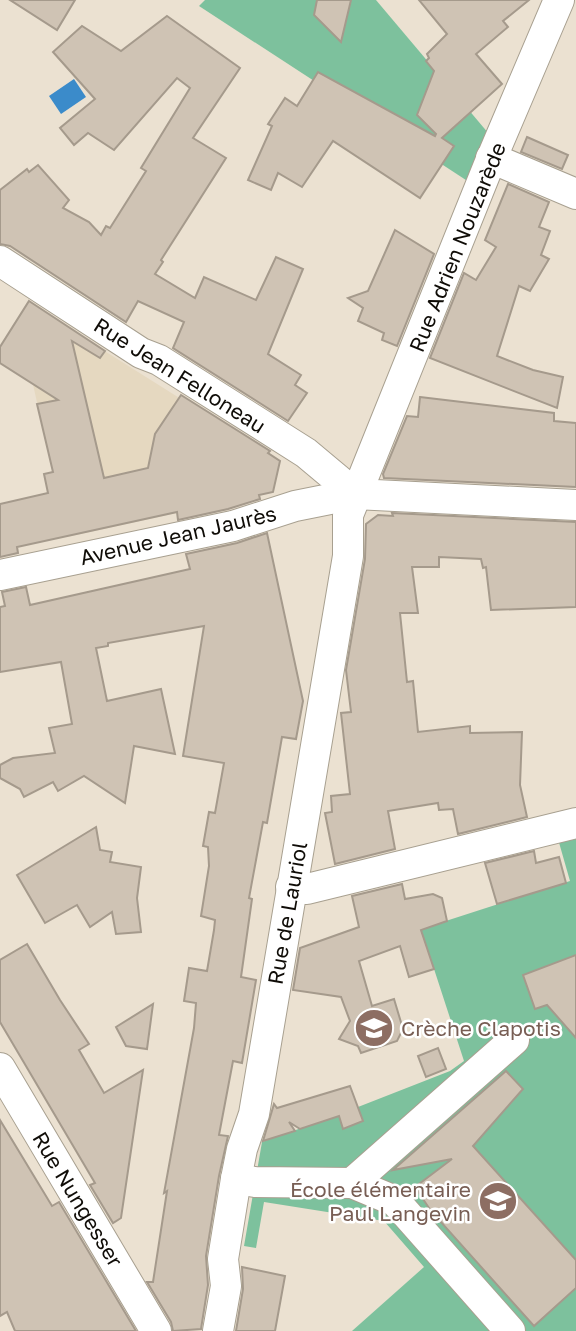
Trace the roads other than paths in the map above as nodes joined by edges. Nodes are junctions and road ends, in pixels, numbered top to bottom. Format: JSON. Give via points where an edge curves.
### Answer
{"nodes":[{"id":1,"x":559,"y":0,"type":"edge"},
{"id":2,"x":491,"y":158,"type":"junction"},
{"id":3,"x":576,"y":194,"type":"edge"},
{"id":4,"x":0,"y":261,"type":"edge"},
{"id":5,"x":355,"y":494,"type":"junction"},
{"id":6,"x":576,"y":505,"type":"edge"},
{"id":7,"x":0,"y":575,"type":"edge"},
{"id":8,"x":576,"y":823,"type":"edge"},
{"id":9,"x":291,"y":887,"type":"junction"},
{"id":10,"x":514,"y":1040,"type":"dead end"},
{"id":11,"x":0,"y":1068,"type":"edge"},
{"id":12,"x":236,"y":1179,"type":"junction"},
{"id":13,"x":352,"y":1183,"type":"junction"},
{"id":14,"x":156,"y":1331,"type":"edge"},
{"id":15,"x":218,"y":1331,"type":"edge"},
{"id":16,"x":510,"y":1331,"type":"edge"}],
"edges":[{"from":1,"to":2,"type":"street","name":"Rue Adrien Nouzarède"},
{"from":2,"to":3,"type":"street"},
{"from":2,"to":5,"type":"street","name":"Rue Adrien Nouzarède"},
{"from":4,"to":5,"type":"street","name":"Rue Jean Felloneau","via":[[306,453]]},
{"from":5,"to":6,"type":"street","name":"Avenue Jean Jaurès"},
{"from":5,"to":7,"type":"street","name":"Avenue Jean Jaurès","via":[[295,506],[233,526]]},
{"from":5,"to":9,"type":"street","name":"Rue de Lauriol","via":[[348,515],[348,556]]},
{"from":8,"to":9,"type":"street","via":[[307,890]]},
{"from":9,"to":12,"type":"street","name":"Rue de Lauriol","via":[[254,1114]]},
{"from":10,"to":13,"type":"street"},
{"from":11,"to":14,"type":"street","name":"Rue Nungesser"},
{"from":12,"to":13,"type":"street"},
{"from":12,"to":15,"type":"street","name":"Rue de Lauriol","via":[[223,1259],[226,1286]]},
{"from":13,"to":16,"type":"street","via":[[395,1201]]}]}
